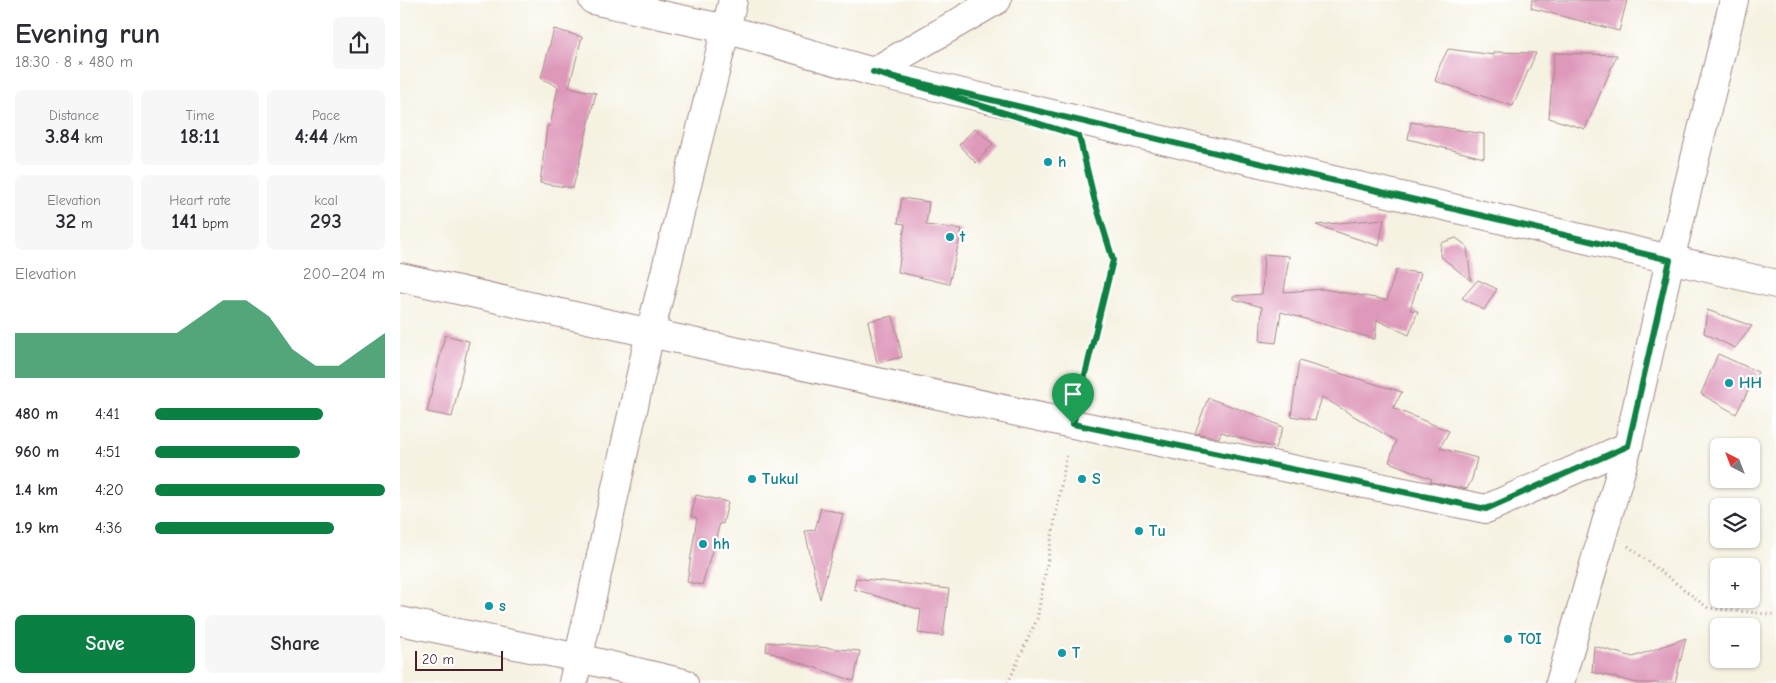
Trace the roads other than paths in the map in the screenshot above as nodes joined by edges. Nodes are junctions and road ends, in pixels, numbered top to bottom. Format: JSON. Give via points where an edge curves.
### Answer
{"nodes":[{"id":1,"x":593,"y":0,"type":"edge"},
{"id":2,"x":733,"y":0,"type":"edge"},
{"id":3,"x":997,"y":0,"type":"edge"},
{"id":4,"x":1734,"y":0,"type":"edge"},
{"id":5,"x":726,"y":29,"type":"junction"},
{"id":6,"x":873,"y":72,"type":"junction"},
{"id":7,"x":1670,"y":260,"type":"junction"},
{"id":8,"x":400,"y":277,"type":"edge"},
{"id":9,"x":1776,"y":284,"type":"edge"},
{"id":10,"x":650,"y":333,"type":"junction"},
{"id":11,"x":1628,"y":446,"type":"junction"},
{"id":12,"x":400,"y":621,"type":"edge"},
{"id":13,"x":576,"y":671,"type":"edge"},
{"id":14,"x":684,"y":683,"type":"edge"},
{"id":15,"x":1560,"y":683,"type":"edge"}],
"edges":[{"from":1,"to":5,"type":"street"},
{"from":2,"to":5,"type":"street"},
{"from":3,"to":6,"type":"street"},
{"from":4,"to":7,"type":"street"},
{"from":5,"to":6,"type":"street"},
{"from":5,"to":10,"type":"street"},
{"from":6,"to":7,"type":"street"},
{"from":7,"to":9,"type":"street"},
{"from":7,"to":11,"type":"street"},
{"from":8,"to":10,"type":"street"},
{"from":10,"to":11,"type":"street","via":[[1486,509]]},
{"from":10,"to":13,"type":"street"},
{"from":11,"to":15,"type":"street"},
{"from":12,"to":13,"type":"street"},
{"from":13,"to":14,"type":"street"}]}
